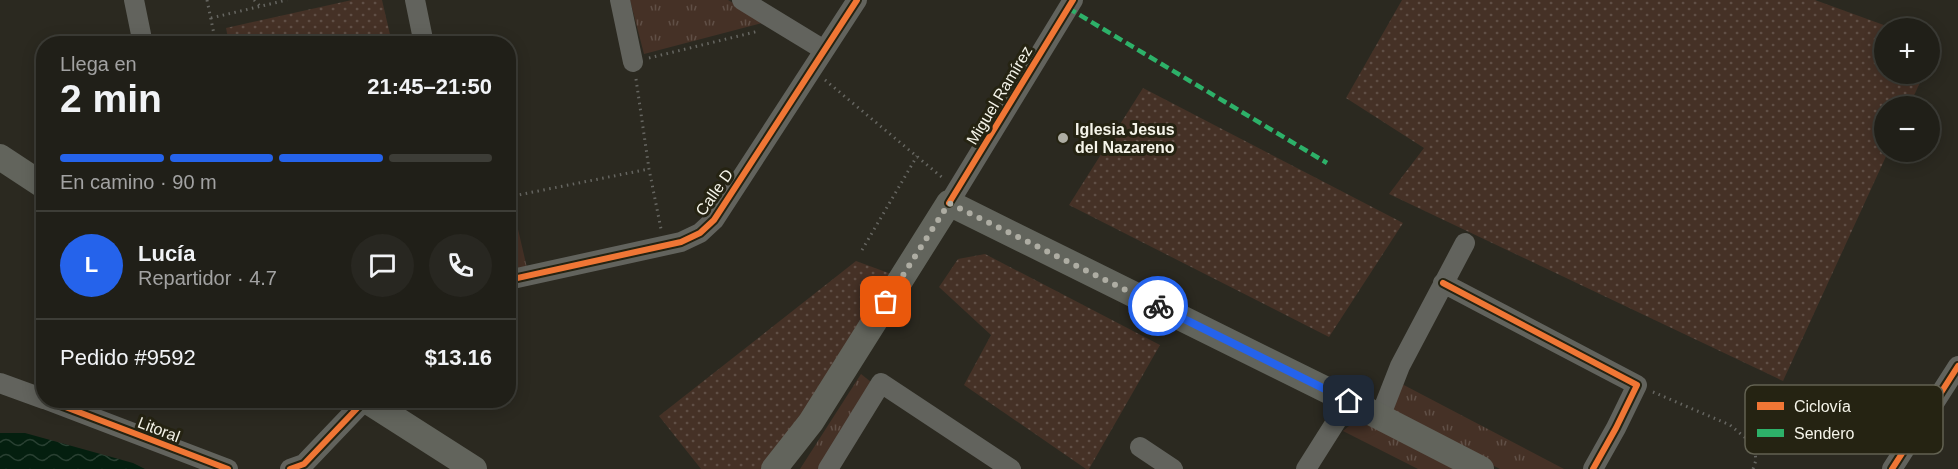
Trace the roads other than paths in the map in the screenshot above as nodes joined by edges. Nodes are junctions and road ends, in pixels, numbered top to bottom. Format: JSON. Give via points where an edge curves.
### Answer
{"nodes":[{"id":1,"x":135,"y":0,"type":"edge"},
{"id":2,"x":415,"y":0,"type":"edge"},
{"id":3,"x":620,"y":0,"type":"edge"},
{"id":4,"x":742,"y":0,"type":"edge"},
{"id":5,"x":857,"y":0,"type":"edge"},
{"id":6,"x":1072,"y":0,"type":"edge"},
{"id":7,"x":142,"y":36,"type":"edge"},
{"id":8,"x":422,"y":36,"type":"edge"},
{"id":9,"x":824,"y":50,"type":"junction"},
{"id":10,"x":633,"y":62,"type":"road end"},
{"id":11,"x":0,"y":157,"type":"edge"},
{"id":12,"x":36,"y":181,"type":"edge"},
{"id":13,"x":953,"y":196,"type":"junction"},
{"id":14,"x":1465,"y":243,"type":"dead end"},
{"id":15,"x":516,"y":278,"type":"edge"},
{"id":16,"x":1443,"y":283,"type":"junction"},
{"id":17,"x":1958,"y":366,"type":"edge"},
{"id":18,"x":0,"y":383,"type":"edge"},
{"id":19,"x":1943,"y":389,"type":"edge"},
{"id":20,"x":36,"y":397,"type":"edge"},
{"id":21,"x":1349,"y":401,"type":"junction"},
{"id":22,"x":66,"y":408,"type":"edge"},
{"id":23,"x":357,"y":408,"type":"edge"},
{"id":24,"x":378,"y":408,"type":"edge"},
{"id":25,"x":1380,"y":417,"type":"junction"},
{"id":26,"x":1140,"y":447,"type":"dead end"},
{"id":27,"x":1902,"y":454,"type":"edge"},
{"id":28,"x":228,"y":469,"type":"edge"},
{"id":29,"x":290,"y":469,"type":"edge"},
{"id":30,"x":474,"y":469,"type":"edge"},
{"id":31,"x":774,"y":469,"type":"edge"},
{"id":32,"x":828,"y":469,"type":"edge"},
{"id":33,"x":1011,"y":469,"type":"edge"},
{"id":34,"x":1173,"y":469,"type":"edge"},
{"id":35,"x":1306,"y":469,"type":"edge"},
{"id":36,"x":1481,"y":469,"type":"edge"},
{"id":37,"x":1593,"y":469,"type":"edge"},
{"id":38,"x":1892,"y":469,"type":"edge"}],
"edges":[{"from":1,"to":7,"type":"street"},
{"from":2,"to":8,"type":"street"},
{"from":3,"to":10,"type":"street"},
{"from":4,"to":9,"type":"street"},
{"from":5,"to":9,"type":"street","name":"Calle D"},
{"from":6,"to":13,"type":"street","name":"Miguel Ramírez"},
{"from":9,"to":15,"type":"street","name":"Calle D","via":[[714,220],[700,233],[681,242]]},
{"from":11,"to":12,"type":"main road"},
{"from":13,"to":21,"type":"main road"},
{"from":13,"to":31,"type":"main road","name":"Miguel Ramírez","via":[[811,422]]},
{"from":14,"to":16,"type":"street"},
{"from":16,"to":25,"type":"street","via":[[1400,366]]},
{"from":16,"to":37,"type":"street","via":[[1637,385]]},
{"from":17,"to":19,"type":"street"},
{"from":18,"to":20,"type":"street","name":"Litoral"},
{"from":21,"to":25,"type":"main road"},
{"from":21,"to":35,"type":"street"},
{"from":22,"to":28,"type":"street","name":"Litoral"},
{"from":23,"to":29,"type":"street","via":[[304,464]]},
{"from":24,"to":30,"type":"main road"},
{"from":25,"to":36,"type":"main road"},
{"from":26,"to":34,"type":"street"},
{"from":27,"to":38,"type":"street"},
{"from":32,"to":33,"type":"street","via":[[881,383]]}]}
